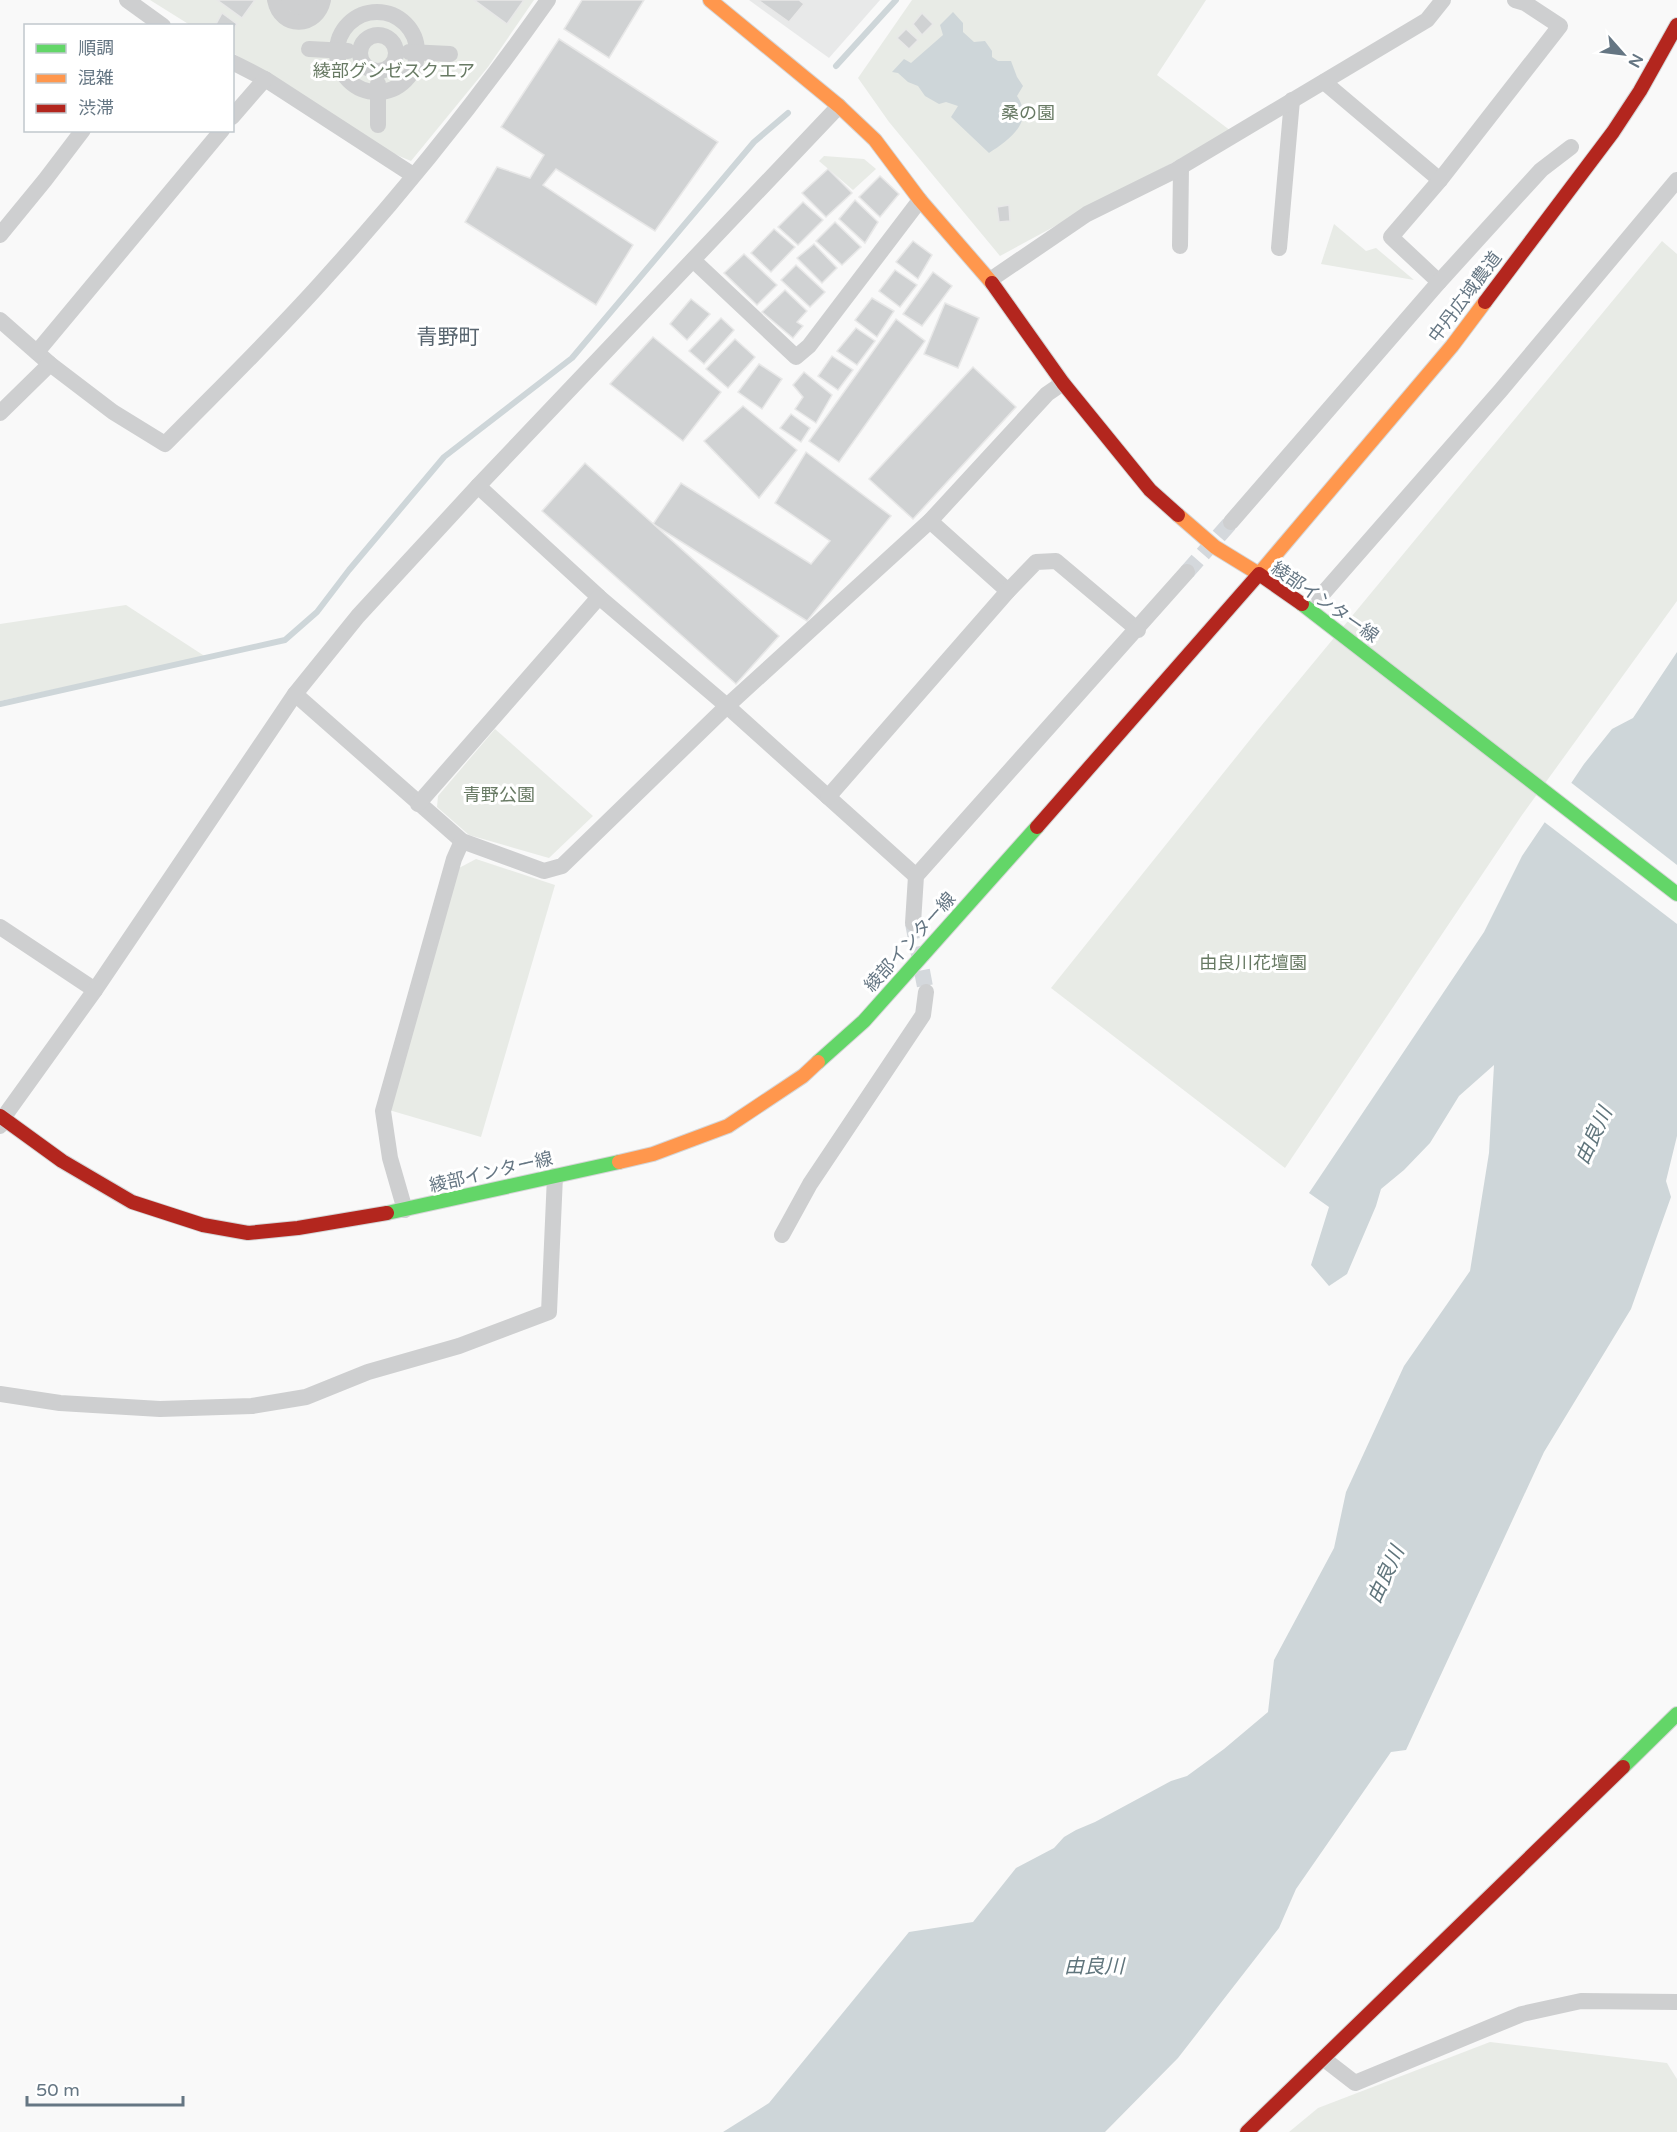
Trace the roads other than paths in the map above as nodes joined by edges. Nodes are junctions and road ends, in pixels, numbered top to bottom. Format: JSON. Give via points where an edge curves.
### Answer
{"nodes":[{"id":1,"x":127,"y":0,"type":"edge"},
{"id":2,"x":275,"y":0,"type":"edge"},
{"id":3,"x":548,"y":0,"type":"edge"},
{"id":4,"x":711,"y":0,"type":"edge"},
{"id":5,"x":1515,"y":0,"type":"edge"},
{"id":6,"x":1446,"y":1,"type":"edge"},
{"id":7,"x":306,"y":6,"type":"edge"},
{"id":8,"x":380,"y":6,"type":"edge"},
{"id":9,"x":161,"y":24,"type":"edge"},
{"id":10,"x":1677,"y":25,"type":"edge"},
{"id":11,"x":381,"y":36,"type":"junction"},
{"id":12,"x":309,"y":49,"type":"dead end"},
{"id":13,"x":338,"y":50,"type":"junction"},
{"id":14,"x":360,"y":51,"type":"junction"},
{"id":15,"x":396,"y":51,"type":"junction"},
{"id":16,"x":417,"y":52,"type":"junction"},
{"id":17,"x":450,"y":54,"type":"dead end"},
{"id":18,"x":234,"y":63,"type":"edge"},
{"id":19,"x":378,"y":71,"type":"junction"},
{"id":20,"x":265,"y":79,"type":"junction"},
{"id":21,"x":1324,"y":82,"type":"junction"},
{"id":22,"x":378,"y":93,"type":"junction"},
{"id":23,"x":1292,"y":100,"type":"junction"},
{"id":24,"x":839,"y":106,"type":"junction"},
{"id":25,"x":234,"y":115,"type":"edge"},
{"id":26,"x":378,"y":125,"type":"dead end"},
{"id":27,"x":81,"y":132,"type":"edge"},
{"id":28,"x":220,"y":132,"type":"edge"},
{"id":29,"x":1571,"y":147,"type":"dead end"},
{"id":30,"x":1181,"y":167,"type":"junction"},
{"id":31,"x":413,"y":175,"type":"junction"},
{"id":32,"x":1440,"y":180,"type":"junction"},
{"id":33,"x":1677,"y":180,"type":"edge"},
{"id":34,"x":920,"y":200,"type":"junction"},
{"id":35,"x":0,"y":235,"type":"edge"},
{"id":36,"x":1180,"y":246,"type":"dead end"},
{"id":37,"x":1279,"y":248,"type":"dead end"},
{"id":38,"x":693,"y":260,"type":"junction"},
{"id":39,"x":990,"y":280,"type":"junction"},
{"id":40,"x":1439,"y":282,"type":"junction"},
{"id":41,"x":0,"y":320,"type":"edge"},
{"id":42,"x":37,"y":352,"type":"junction"},
{"id":43,"x":50,"y":364,"type":"junction"},
{"id":44,"x":1063,"y":383,"type":"junction"},
{"id":45,"x":0,"y":413,"type":"edge"},
{"id":46,"x":478,"y":486,"type":"junction"},
{"id":47,"x":930,"y":521,"type":"junction"},
{"id":48,"x":1231,"y":522,"type":"tunnel mouth"},
{"id":49,"x":1187,"y":572,"type":"tunnel mouth"},
{"id":50,"x":1259,"y":574,"type":"junction"},
{"id":51,"x":1008,"y":591,"type":"junction"},
{"id":52,"x":598,"y":597,"type":"junction"},
{"id":53,"x":1319,"y":598,"type":"dead end"},
{"id":54,"x":1138,"y":630,"type":"junction"},
{"id":55,"x":295,"y":694,"type":"junction"},
{"id":56,"x":727,"y":706,"type":"junction"},
{"id":57,"x":828,"y":797,"type":"junction"},
{"id":58,"x":418,"y":804,"type":"junction"},
{"id":59,"x":462,"y":841,"type":"junction"},
{"id":60,"x":916,"y":876,"type":"junction"},
{"id":61,"x":1677,"y":894,"type":"edge"},
{"id":62,"x":914,"y":922,"type":"tunnel mouth"},
{"id":63,"x":0,"y":927,"type":"edge"},
{"id":64,"x":95,"y":990,"type":"junction"},
{"id":65,"x":926,"y":992,"type":"tunnel mouth"},
{"id":66,"x":1,"y":1120,"type":"edge"},
{"id":67,"x":555,"y":1176,"type":"junction"},
{"id":68,"x":405,"y":1210,"type":"junction"},
{"id":69,"x":782,"y":1235,"type":"dead end"},
{"id":70,"x":0,"y":1394,"type":"edge"},
{"id":71,"x":1677,"y":1714,"type":"edge"},
{"id":72,"x":1677,"y":2002,"type":"edge"},
{"id":73,"x":1324,"y":2059,"type":"junction"},
{"id":74,"x":1247,"y":2132,"type":"edge"}],
"edges":[{"from":1,"to":9,"type":"street"},
{"from":2,"to":7,"type":"street","via":[[280,13]]},
{"from":3,"to":31,"type":"street"},
{"from":4,"to":24,"type":"street"},
{"from":5,"to":32,"type":"street","via":[[1560,27]]},
{"from":6,"to":21,"type":"street","via":[[1427,20]]},
{"from":8,"to":11,"type":"street"},
{"from":8,"to":13,"type":"street","via":[[350,22],[342,33]]},
{"from":8,"to":16,"type":"street","via":[[410,28]]},
{"from":10,"to":50,"type":"street","name":"中丹広域農道","via":[[1613,132],[1452,346]]},
{"from":11,"to":14,"type":"street","via":[[370,37]]},
{"from":11,"to":15,"type":"street","via":[[391,41]]},
{"from":12,"to":13,"type":"street"},
{"from":13,"to":14,"type":"street"},
{"from":13,"to":22,"type":"street","via":[[342,72],[350,82],[361,90]]},
{"from":14,"to":19,"type":"street","via":[[367,67]]},
{"from":15,"to":16,"type":"street"},
{"from":15,"to":19,"type":"street","via":[[393,63]]},
{"from":16,"to":17,"type":"street"},
{"from":16,"to":22,"type":"street","via":[[409,78],[399,87]]},
{"from":18,"to":20,"type":"street"},
{"from":19,"to":22,"type":"street"},
{"from":20,"to":25,"type":"street"},
{"from":20,"to":31,"type":"street"},
{"from":21,"to":23,"type":"street"},
{"from":21,"to":32,"type":"street"},
{"from":22,"to":26,"type":"street"},
{"from":23,"to":30,"type":"street"},
{"from":23,"to":37,"type":"street"},
{"from":24,"to":34,"type":"street","via":[[875,140]]},
{"from":24,"to":38,"type":"street"},
{"from":27,"to":35,"type":"street"},
{"from":28,"to":42,"type":"street"},
{"from":29,"to":40,"type":"street","via":[[1541,170]]},
{"from":30,"to":36,"type":"street"},
{"from":30,"to":39,"type":"street","via":[[1087,214]]},
{"from":31,"to":43,"type":"street","via":[[329,274],[165,444],[113,412]]},
{"from":32,"to":40,"type":"street","via":[[1391,237]]},
{"from":33,"to":53,"type":"street"},
{"from":34,"to":38,"type":"street","via":[[809,346],[796,357]]},
{"from":34,"to":39,"type":"street"},
{"from":38,"to":46,"type":"street"},
{"from":39,"to":44,"type":"street"},
{"from":40,"to":48,"type":"street"},
{"from":41,"to":42,"type":"street"},
{"from":42,"to":43,"type":"street"},
{"from":43,"to":45,"type":"street"},
{"from":44,"to":47,"type":"street","via":[[1047,394]]},
{"from":44,"to":50,"type":"street","via":[[1150,490],[1215,547]]},
{"from":46,"to":52,"type":"street"},
{"from":46,"to":55,"type":"street","via":[[358,616]]},
{"from":47,"to":51,"type":"street"},
{"from":47,"to":56,"type":"street"},
{"from":49,"to":54,"type":"street"},
{"from":50,"to":61,"type":"street","name":"綾部インター線","via":[[1325,620]]},
{"from":50,"to":67,"type":"street","name":"綾部インター線","via":[[872,1012],[803,1076],[728,1126],[653,1154]]},
{"from":51,"to":54,"type":"street","via":[[1036,562],[1056,561]]},
{"from":51,"to":57,"type":"street"},
{"from":52,"to":56,"type":"street"},
{"from":52,"to":58,"type":"street"},
{"from":54,"to":60,"type":"street"},
{"from":55,"to":58,"type":"street"},
{"from":55,"to":64,"type":"street"},
{"from":56,"to":57,"type":"street"},
{"from":56,"to":59,"type":"street","via":[[562,866],[544,872]]},
{"from":57,"to":60,"type":"street"},
{"from":58,"to":59,"type":"street"},
{"from":59,"to":68,"type":"street","via":[[383,1111],[390,1158]]},
{"from":60,"to":62,"type":"street"},
{"from":63,"to":64,"type":"street"},
{"from":64,"to":66,"type":"street"},
{"from":65,"to":69,"type":"street","via":[[923,1015],[810,1184]]},
{"from":66,"to":68,"type":"street","name":"綾部インター線","via":[[132,1202],[203,1225],[248,1233]]},
{"from":67,"to":68,"type":"street","name":"綾部インター線"},
{"from":67,"to":70,"type":"street","via":[[549,1312],[459,1346],[368,1372],[306,1397],[252,1406],[160,1409],[60,1403]]},
{"from":71,"to":73,"type":"street"},
{"from":72,"to":73,"type":"street","via":[[1581,2001],[1522,2014],[1355,2083]]},
{"from":73,"to":74,"type":"street"}]}
